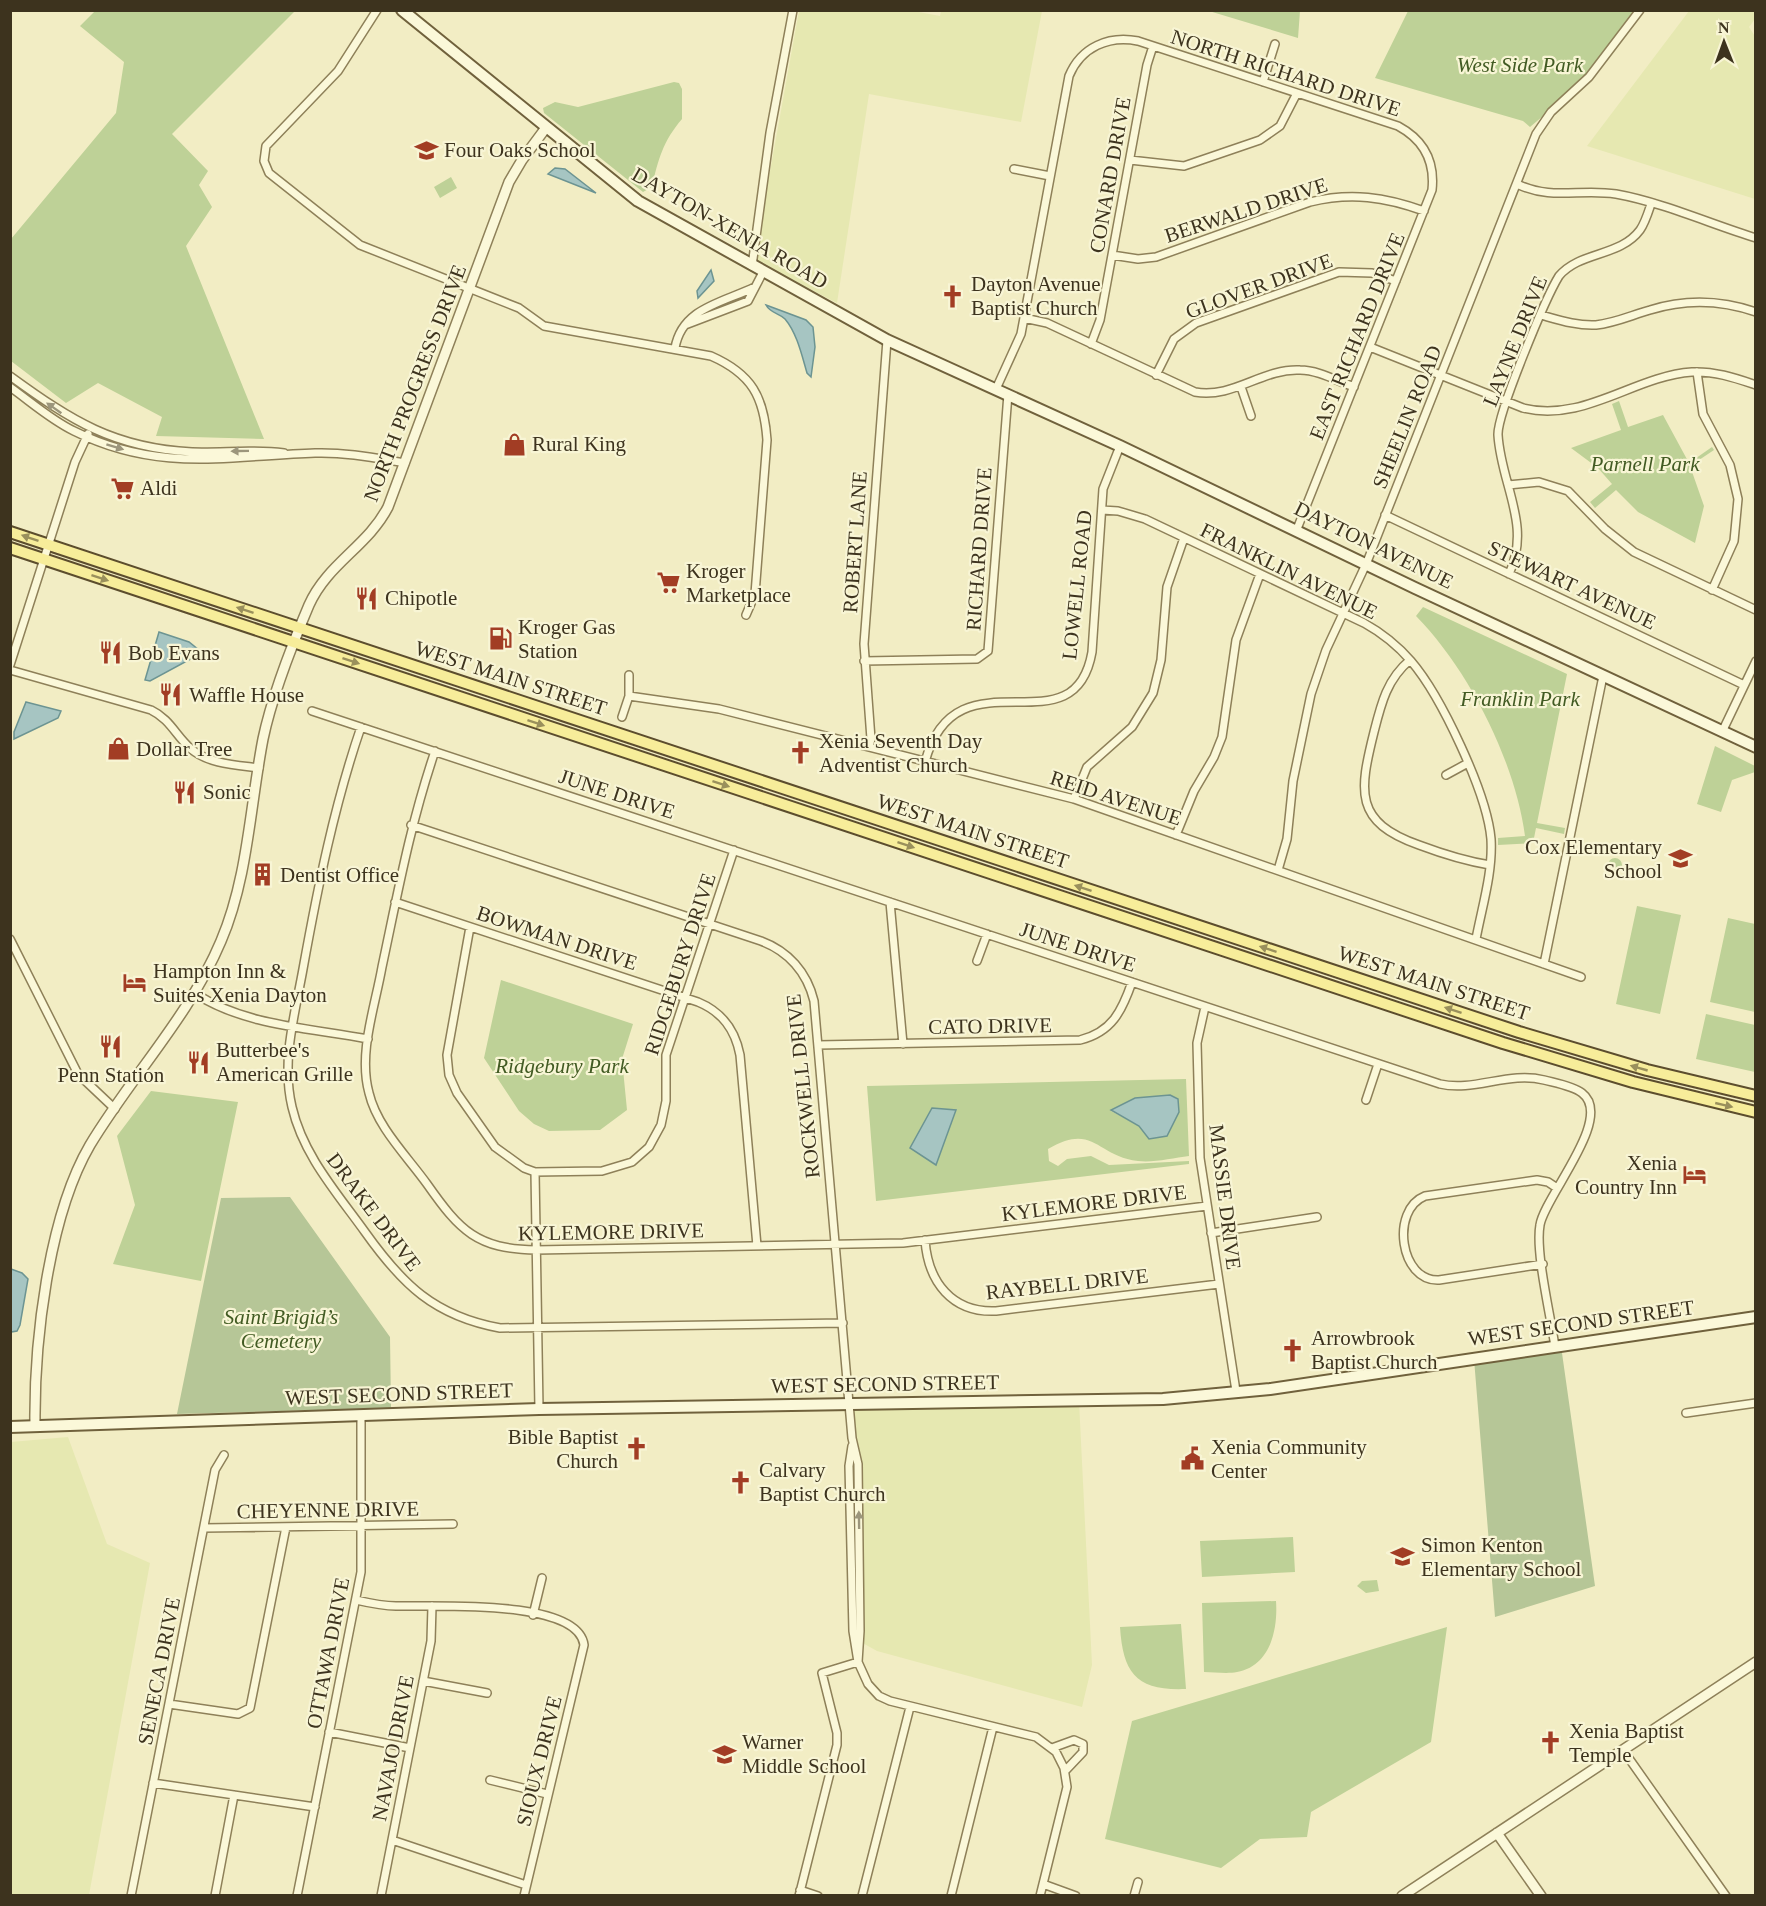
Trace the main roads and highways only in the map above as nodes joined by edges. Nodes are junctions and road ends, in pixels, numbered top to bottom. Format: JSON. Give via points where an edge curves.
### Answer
{"nodes":[{"id":1,"x":402,"y":10,"type":"edge"},
{"id":2,"x":974,"y":380,"type":"joint"},
{"id":3,"x":10,"y":532,"type":"edge"},
{"id":4,"x":10,"y":548,"type":"edge"},
{"id":5,"x":298,"y":636,"type":"junction"},
{"id":6,"x":1755,"y":747,"type":"edge"},
{"id":7,"x":1755,"y":1096,"type":"edge"},
{"id":8,"x":1755,"y":1112,"type":"edge"},
{"id":9,"x":1755,"y":1317,"type":"edge"},
{"id":10,"x":10,"y":1427,"type":"edge"}],
"edges":[{"from":1,"to":2,"type":"main road","name":"DAYTON-XENIA ROAD","via":[[638,201],[886,340]]},
{"from":2,"to":6,"type":"main road","name":"DAYTON AVENUE"},
{"from":5,"to":3,"type":"main road","name":"WEST MAIN STREET","one_way":true},
{"from":4,"to":5,"type":"main road","name":"WEST MAIN STREET","one_way":true},
{"from":7,"to":5,"type":"main road","name":"WEST MAIN STREET","one_way":true,"via":[[1519,1032]]},
{"from":5,"to":8,"type":"main road","name":"WEST MAIN STREET","one_way":true,"via":[[1503,1043],[1633,1082]]},
{"from":9,"to":10,"type":"main road","name":"WEST SECOND STREET","via":[[1270,1389],[1164,1399],[539,1409]]}]}
